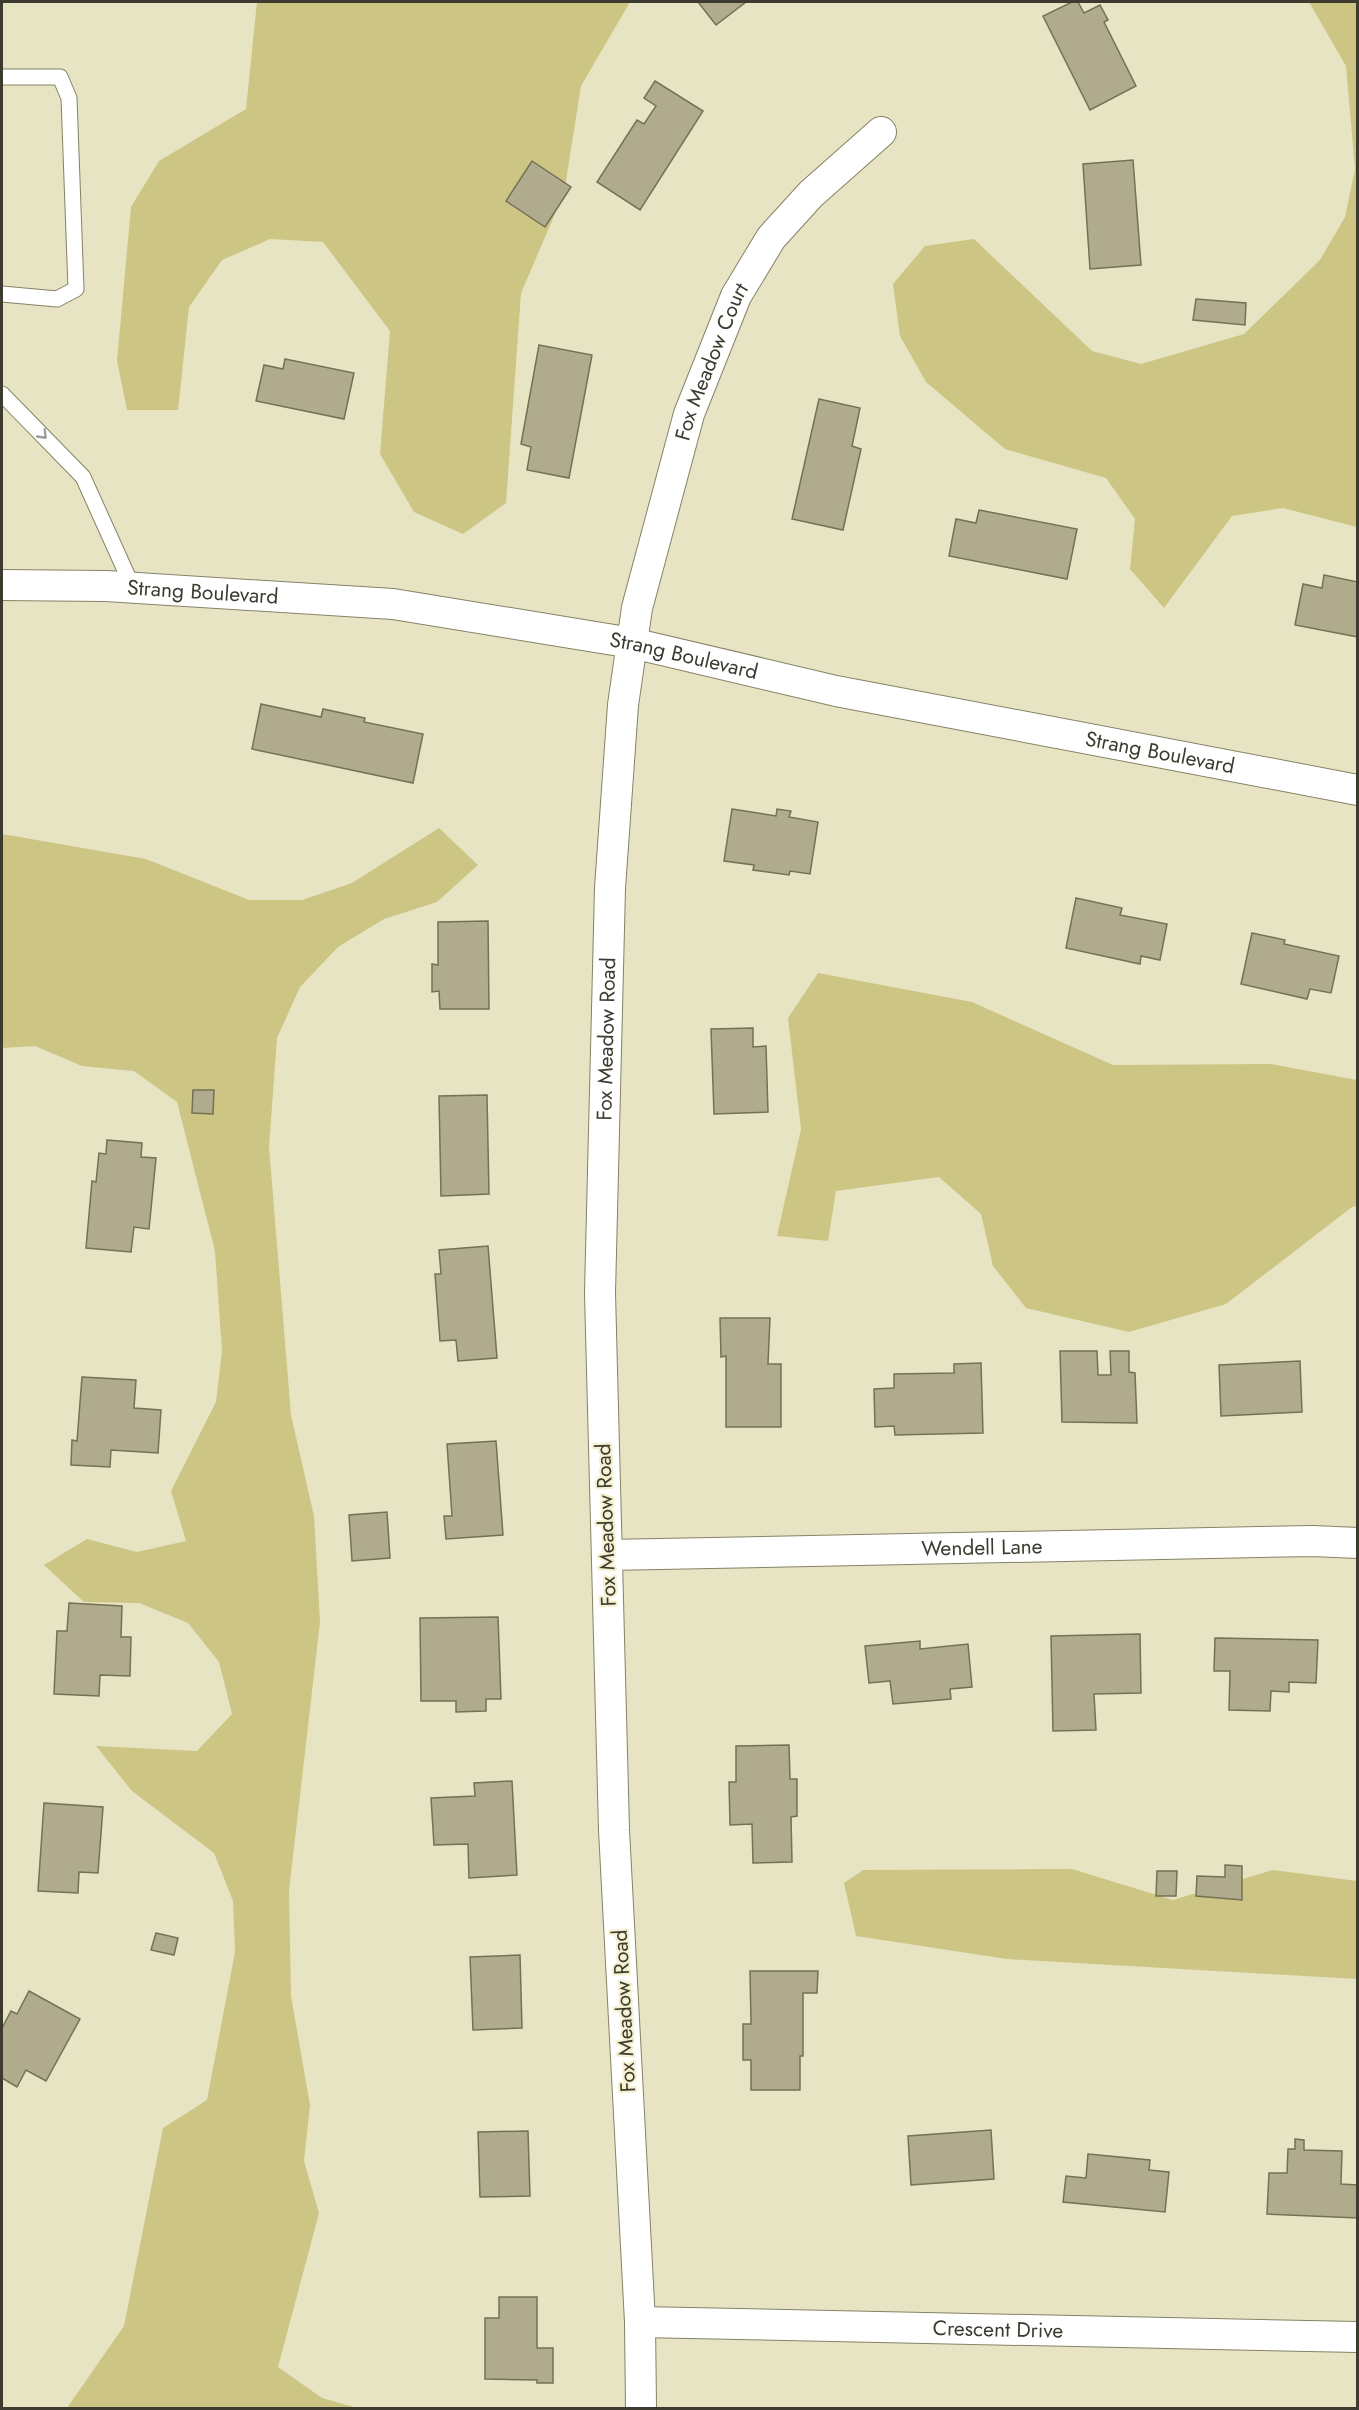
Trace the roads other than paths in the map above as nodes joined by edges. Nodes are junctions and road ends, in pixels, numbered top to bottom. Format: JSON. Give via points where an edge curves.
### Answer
{"nodes":[{"id":1,"x":2,"y":77,"type":"edge"},
{"id":2,"x":881,"y":132,"type":"dead end"},
{"id":3,"x":2,"y":294,"type":"edge"},
{"id":4,"x":2,"y":394,"type":"edge"},
{"id":5,"x":2,"y":585,"type":"edge"},
{"id":6,"x":133,"y":588,"type":"junction"},
{"id":7,"x":632,"y":643,"type":"junction"},
{"id":8,"x":1358,"y":790,"type":"edge"},
{"id":9,"x":1358,"y":1543,"type":"edge"},
{"id":10,"x":607,"y":1555,"type":"junction"},
{"id":11,"x":640,"y":2322,"type":"junction"},
{"id":12,"x":1358,"y":2337,"type":"edge"},
{"id":13,"x":641,"y":2409,"type":"edge"}],
"edges":[{"from":1,"to":3,"type":"lane","via":[[60,77],[69,98],[76,289],[57,299]]},
{"from":2,"to":7,"type":"street","name":"Fox Meadow Court","via":[[811,194],[771,238],[736,296],[689,414],[637,608]]},
{"from":4,"to":6,"type":"lane","one_way":true,"via":[[84,477]]},
{"from":5,"to":6,"type":"street","name":"Strang Boulevard"},
{"from":6,"to":7,"type":"street","name":"Strang Boulevard","via":[[393,604]]},
{"from":7,"to":8,"type":"street","name":"Strang Boulevard","via":[[836,691]]},
{"from":7,"to":10,"type":"street","name":"Fox Meadow Road","via":[[623,705],[610,888],[600,1293]]},
{"from":9,"to":10,"type":"street","name":"Wendell Lane"},
{"from":10,"to":11,"type":"street","name":"Fox Meadow Road","via":[[614,1830]]},
{"from":11,"to":12,"type":"street","name":"Crescent Drive"},
{"from":11,"to":13,"type":"street","name":"Fox Meadow Road"}]}
